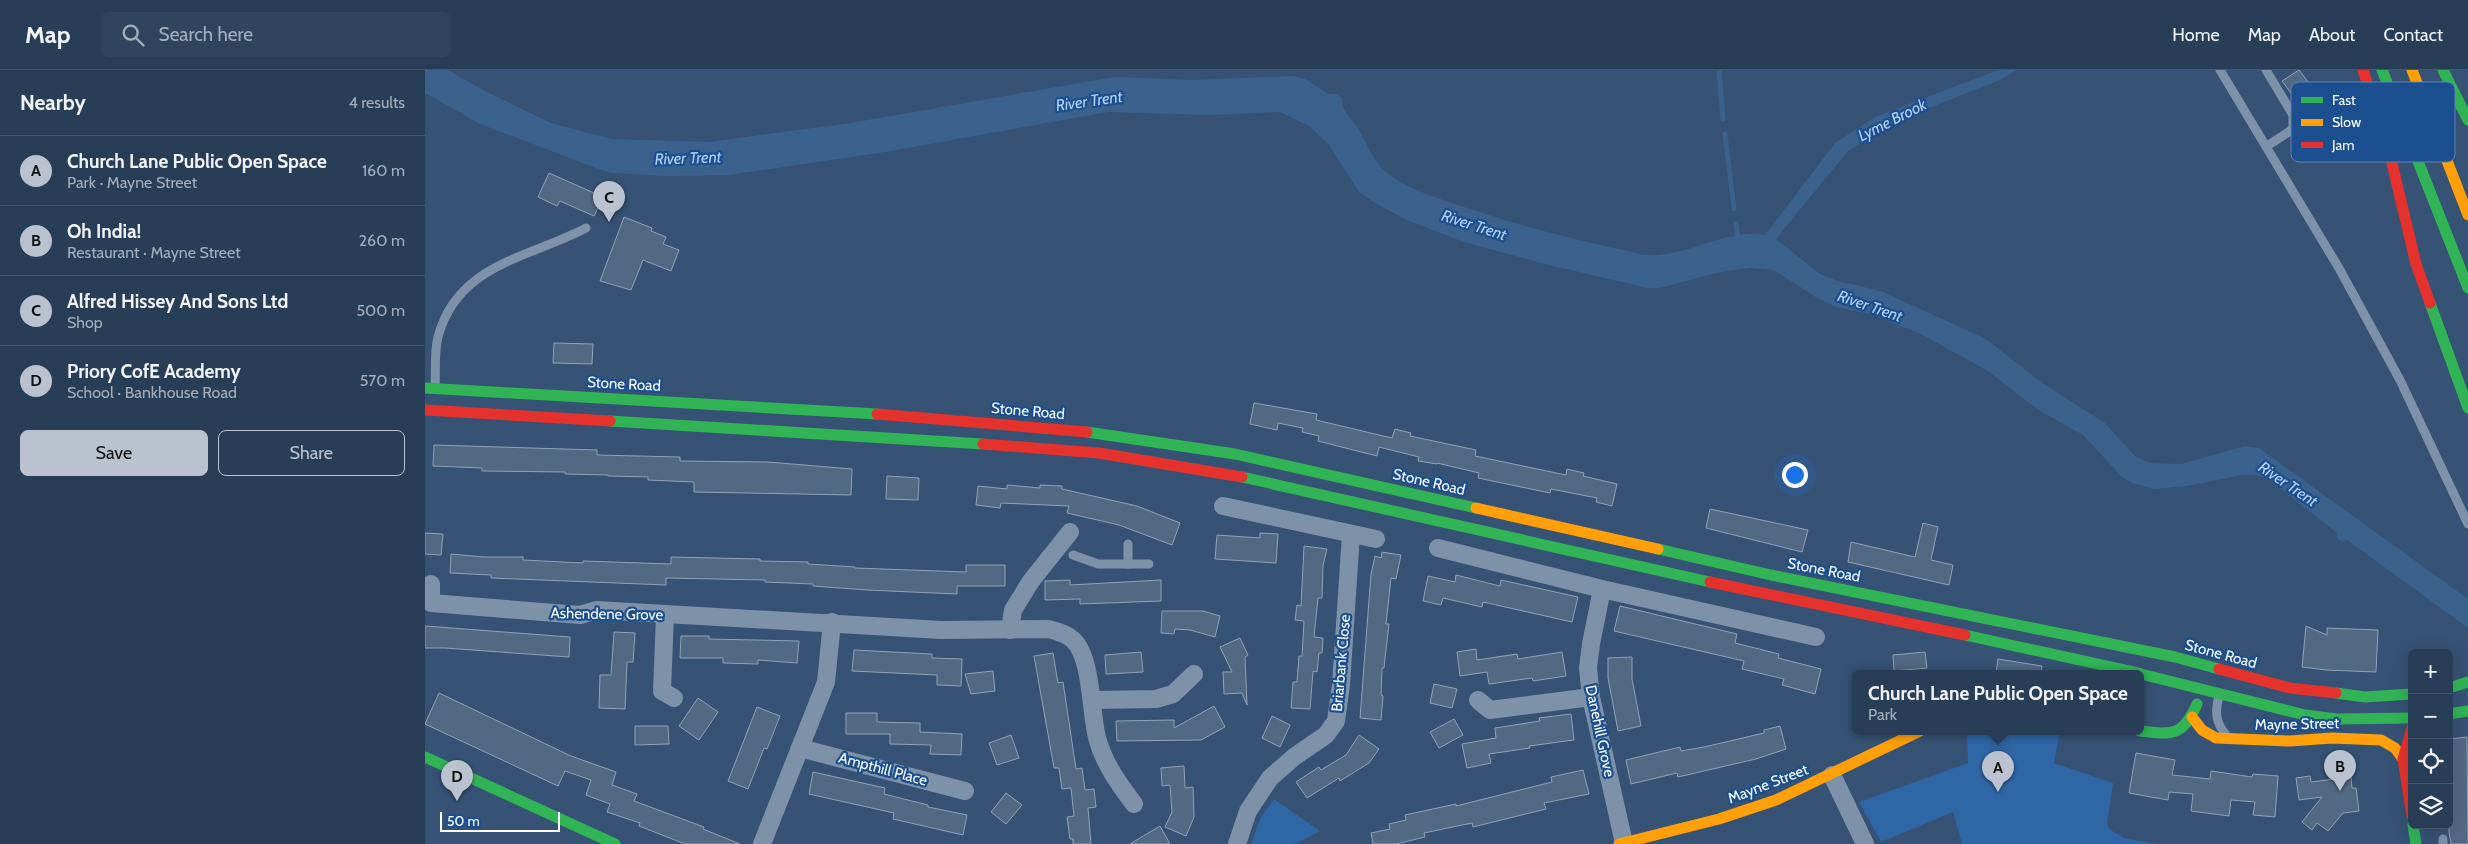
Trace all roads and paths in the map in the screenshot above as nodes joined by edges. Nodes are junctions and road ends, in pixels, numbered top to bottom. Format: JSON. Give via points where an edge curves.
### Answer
{"nodes":[{"id":1,"x":2220,"y":70,"type":"edge"},
{"id":2,"x":2266,"y":70,"type":"edge"},
{"id":3,"x":2363,"y":70,"type":"edge"},
{"id":4,"x":2382,"y":70,"type":"edge"},
{"id":5,"x":2412,"y":70,"type":"edge"},
{"id":6,"x":2443,"y":70,"type":"edge"},
{"id":7,"x":2367,"y":82,"type":"edge"},
{"id":8,"x":2387,"y":82,"type":"edge"},
{"id":9,"x":2417,"y":82,"type":"edge"},
{"id":10,"x":2449,"y":82,"type":"edge"},
{"id":11,"x":2455,"y":94,"type":"edge"},
{"id":12,"x":2291,"y":112,"type":"edge"},
{"id":13,"x":2468,"y":120,"type":"edge"},
{"id":14,"x":2291,"y":130,"type":"edge"},
{"id":15,"x":2267,"y":146,"type":"junction"},
{"id":16,"x":2392,"y":162,"type":"edge"},
{"id":17,"x":2418,"y":162,"type":"edge"},
{"id":18,"x":2448,"y":162,"type":"edge"},
{"id":19,"x":2468,"y":215,"type":"edge"},
{"id":20,"x":586,"y":228,"type":"dead end"},
{"id":21,"x":2468,"y":288,"type":"edge"},
{"id":22,"x":430,"y":389,"type":"edge"},
{"id":23,"x":2468,"y":408,"type":"edge"},
{"id":24,"x":425,"y":410,"type":"edge"},
{"id":25,"x":981,"y":422,"type":"junction"},
{"id":26,"x":981,"y":443,"type":"junction"},
{"id":27,"x":1223,"y":506,"type":"dead end"},
{"id":28,"x":2468,"y":524,"type":"edge"},
{"id":29,"x":1070,"y":532,"type":"dead end"},
{"id":30,"x":1351,"y":534,"type":"junction"},
{"id":31,"x":1377,"y":539,"type":"dead end"},
{"id":32,"x":1128,"y":544,"type":"dead end"},
{"id":33,"x":1065,"y":551,"type":"junction"},
{"id":34,"x":1442,"y":553,"type":"dead end"},
{"id":35,"x":1128,"y":564,"type":"junction"},
{"id":36,"x":1149,"y":564,"type":"dead end"},
{"id":37,"x":431,"y":584,"type":"dead end"},
{"id":38,"x":1602,"y":589,"type":"junction"},
{"id":39,"x":665,"y":615,"type":"junction"},
{"id":40,"x":832,"y":622,"type":"junction"},
{"id":41,"x":1010,"y":630,"type":"junction"},
{"id":42,"x":1809,"y":640,"type":"dead end"},
{"id":43,"x":2213,"y":668,"type":"junction"},
{"id":44,"x":2127,"y":670,"type":"edge"},
{"id":45,"x":1193,"y":674,"type":"dead end"},
{"id":46,"x":2144,"y":674,"type":"edge"},
{"id":47,"x":2468,"y":682,"type":"edge"},
{"id":48,"x":2226,"y":683,"type":"junction"},
{"id":49,"x":2453,"y":687,"type":"edge"},
{"id":50,"x":2203,"y":690,"type":"junction"},
{"id":51,"x":2408,"y":694,"type":"edge"},
{"id":52,"x":662,"y":696,"type":"dead end"},
{"id":53,"x":1591,"y":697,"type":"junction"},
{"id":54,"x":1092,"y":700,"type":"junction"},
{"id":55,"x":1483,"y":710,"type":"dead end"},
{"id":56,"x":2468,"y":711,"type":"edge"},
{"id":57,"x":2453,"y":713,"type":"edge"},
{"id":58,"x":2192,"y":717,"type":"junction"},
{"id":59,"x":2408,"y":718,"type":"edge"},
{"id":60,"x":2144,"y":731,"type":"edge"},
{"id":61,"x":1912,"y":735,"type":"edge"},
{"id":62,"x":2229,"y":739,"type":"junction"},
{"id":63,"x":2409,"y":739,"type":"edge"},
{"id":64,"x":800,"y":748,"type":"junction"},
{"id":65,"x":425,"y":758,"type":"edge"},
{"id":66,"x":2403,"y":760,"type":"junction"},
{"id":67,"x":1832,"y":775,"type":"junction"},
{"id":68,"x":965,"y":791,"type":"dead end"},
{"id":69,"x":2408,"y":791,"type":"edge"},
{"id":70,"x":1134,"y":804,"type":"dead end"},
{"id":71,"x":2414,"y":829,"type":"edge"},
{"id":72,"x":615,"y":844,"type":"edge"},
{"id":73,"x":762,"y":844,"type":"edge"},
{"id":74,"x":1237,"y":844,"type":"edge"},
{"id":75,"x":1622,"y":844,"type":"edge"},
{"id":76,"x":1865,"y":844,"type":"edge"},
{"id":77,"x":2416,"y":844,"type":"edge"}],
"edges":[{"from":1,"to":15,"type":"lane"},
{"from":2,"to":12,"type":"lane"},
{"from":3,"to":7,"type":"main road"},
{"from":4,"to":8,"type":"main road"},
{"from":5,"to":9,"type":"main road"},
{"from":6,"to":10,"type":"main road"},
{"from":11,"to":13,"type":"main road"},
{"from":14,"to":15,"type":"lane"},
{"from":15,"to":28,"type":"lane","via":[[2401,380]]},
{"from":16,"to":23,"type":"main road","via":[[2415,264]]},
{"from":17,"to":21,"type":"main road"},
{"from":18,"to":19,"type":"main road"},
{"from":20,"to":22,"type":"lane","via":[[561,242],[510,260],[479,276],[451,303],[438,337]]},
{"from":22,"to":25,"type":"main road","name":"Stone Road"},
{"from":24,"to":26,"type":"main road","name":"Stone Road"},
{"from":25,"to":26,"type":"main road"},
{"from":25,"to":43,"type":"main road","name":"Stone Road","via":[[1109,434],[1235,454],[1771,575],[2175,656]]},
{"from":26,"to":44,"type":"main road","name":"Stone Road","via":[[1099,452],[1239,476],[1771,596]]},
{"from":27,"to":30,"type":"street"},
{"from":29,"to":33,"type":"street"},
{"from":30,"to":31,"type":"street"},
{"from":30,"to":74,"type":"street","name":"Briarbank Close","via":[[1336,721],[1327,735],[1270,778],[1248,811]]},
{"from":32,"to":35,"type":"lane"},
{"from":33,"to":35,"type":"lane","via":[[1098,564]]},
{"from":33,"to":41,"type":"street","via":[[1031,581],[1013,610]]},
{"from":34,"to":38,"type":"street"},
{"from":35,"to":36,"type":"lane"},
{"from":37,"to":39,"type":"street","name":"Ashendene Grove","via":[[431,602],[580,616],[597,610]]},
{"from":38,"to":42,"type":"street"},
{"from":38,"to":53,"type":"street","name":"Danehill Grove","via":[[1588,668]]},
{"from":39,"to":40,"type":"street","name":"Ashendene Grove"},
{"from":39,"to":52,"type":"street"},
{"from":40,"to":41,"type":"street","name":"Ashendene Grove","via":[[941,630]]},
{"from":40,"to":64,"type":"street","via":[[826,682]]},
{"from":41,"to":54,"type":"street","name":"Ashendene Grove","via":[[1048,629],[1073,640],[1082,652]]},
{"from":43,"to":48,"type":"main road","name":"Stone Road"},
{"from":43,"to":50,"type":"main road"},
{"from":45,"to":54,"type":"street","via":[[1173,694],[1156,699]]},
{"from":46,"to":50,"type":"main road","name":"Stone Road"},
{"from":47,"to":49,"type":"main road"},
{"from":48,"to":50,"type":"main road","name":"Stone Road"},
{"from":48,"to":51,"type":"main road","name":"Stone Road","via":[[2365,697]]},
{"from":48,"to":59,"type":"main road","name":"Stone Road","via":[[2305,715],[2337,719]]},
{"from":48,"to":62,"type":"lane","via":[[2216,707],[2217,719]]},
{"from":50,"to":58,"type":"main road"},
{"from":53,"to":55,"type":"street"},
{"from":53,"to":75,"type":"street","name":"Danehill Grove"},
{"from":54,"to":70,"type":"street","name":"Ashendene Grove","via":[[1097,740],[1111,773]]},
{"from":56,"to":57,"type":"main road"},
{"from":58,"to":60,"type":"main road","via":[[2183,728],[2171,734]]},
{"from":58,"to":62,"type":"main road","name":"Mayne Street","via":[[2208,736]]},
{"from":61,"to":67,"type":"main road","name":"Mayne Street"},
{"from":62,"to":66,"type":"main road","name":"Mayne Street","via":[[2381,740],[2395,748]]},
{"from":63,"to":66,"type":"main road"},
{"from":64,"to":68,"type":"street","name":"Ampthill Place"},
{"from":64,"to":73,"type":"street"},
{"from":65,"to":72,"type":"main road"},
{"from":66,"to":69,"type":"main road"},
{"from":67,"to":75,"type":"main road","name":"Mayne Street","via":[[1776,800],[1719,819]]},
{"from":67,"to":76,"type":"street"},
{"from":71,"to":77,"type":"main road"}]}
